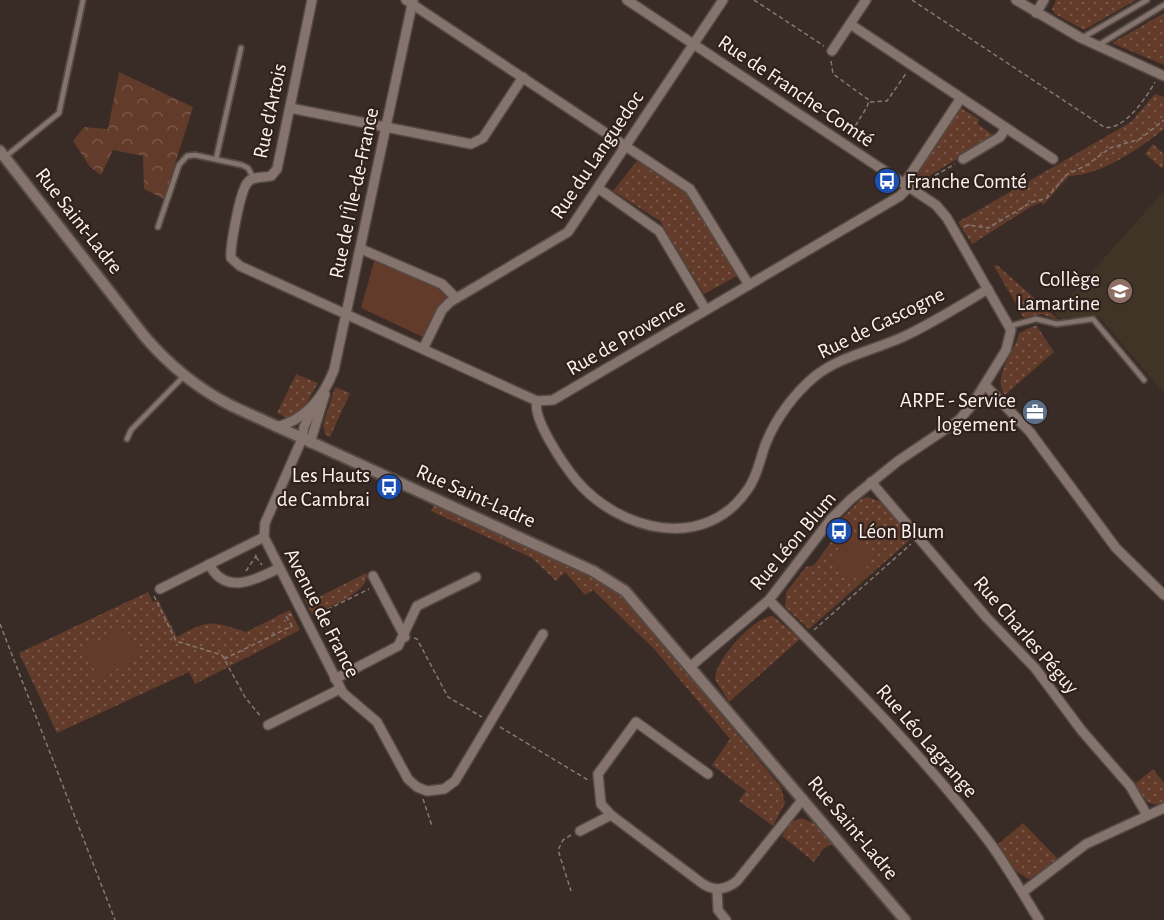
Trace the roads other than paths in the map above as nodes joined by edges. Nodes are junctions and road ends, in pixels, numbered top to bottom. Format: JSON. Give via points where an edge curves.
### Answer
{"nodes":[{"id":1,"x":83,"y":0,"type":"edge"},
{"id":2,"x":312,"y":0,"type":"edge"},
{"id":3,"x":627,"y":0,"type":"edge"},
{"id":4,"x":723,"y":0,"type":"edge"},
{"id":5,"x":866,"y":0,"type":"edge"},
{"id":6,"x":1016,"y":0,"type":"edge"},
{"id":7,"x":1044,"y":0,"type":"edge"},
{"id":8,"x":1147,"y":0,"type":"edge"},
{"id":9,"x":412,"y":1,"type":"edge"},
{"id":10,"x":1164,"y":5,"type":"edge"},
{"id":11,"x":1036,"y":13,"type":"junction"},
{"id":12,"x":850,"y":24,"type":"junction"},
{"id":13,"x":1081,"y":38,"type":"junction"},
{"id":14,"x":694,"y":44,"type":"junction"},
{"id":15,"x":1096,"y":46,"type":"junction"},
{"id":16,"x":241,"y":48,"type":"dead end"},
{"id":17,"x":832,"y":51,"type":"road end"},
{"id":18,"x":1162,"y":75,"type":"edge"},
{"id":19,"x":524,"y":76,"type":"junction"},
{"id":20,"x":961,"y":98,"type":"junction"},
{"id":21,"x":290,"y":108,"type":"junction"},
{"id":22,"x":387,"y":127,"type":"junction"},
{"id":23,"x":1006,"y":128,"type":"junction"},
{"id":24,"x":626,"y":146,"type":"junction"},
{"id":25,"x":2,"y":156,"type":"edge"},
{"id":26,"x":216,"y":159,"type":"junction"},
{"id":27,"x":963,"y":159,"type":"road end"},
{"id":28,"x":1053,"y":159,"type":"dead end"},
{"id":29,"x":254,"y":179,"type":"junction"},
{"id":30,"x":908,"y":187,"type":"junction"},
{"id":31,"x":598,"y":188,"type":"junction"},
{"id":32,"x":158,"y":227,"type":"dead end"},
{"id":33,"x":361,"y":249,"type":"junction"},
{"id":34,"x":749,"y":285,"type":"junction"},
{"id":35,"x":988,"y":289,"type":"junction"},
{"id":36,"x":456,"y":298,"type":"junction"},
{"id":37,"x":706,"y":310,"type":"junction"},
{"id":38,"x":347,"y":314,"type":"junction"},
{"id":39,"x":1010,"y":326,"type":"junction"},
{"id":40,"x":423,"y":349,"type":"junction"},
{"id":41,"x":184,"y":376,"type":"junction"},
{"id":42,"x":1144,"y":380,"type":"dead end"},
{"id":43,"x":985,"y":385,"type":"junction"},
{"id":44,"x":326,"y":389,"type":"junction"},
{"id":45,"x":537,"y":400,"type":"junction"},
{"id":46,"x":314,"y":405,"type":"junction"},
{"id":47,"x":276,"y":427,"type":"junction"},
{"id":48,"x":128,"y":439,"type":"dead end"},
{"id":49,"x":306,"y":441,"type":"junction"},
{"id":50,"x":871,"y":482,"type":"junction"},
{"id":51,"x":264,"y":537,"type":"junction"},
{"id":52,"x":209,"y":564,"type":"junction"},
{"id":53,"x":279,"y":568,"type":"junction"},
{"id":54,"x":476,"y":578,"type":"dead end"},
{"id":55,"x":376,"y":580,"type":"road end"},
{"id":56,"x":160,"y":589,"type":"road end"},
{"id":57,"x":1164,"y":595,"type":"edge"},
{"id":58,"x":770,"y":600,"type":"junction"},
{"id":59,"x":543,"y":634,"type":"dead end"},
{"id":60,"x":405,"y":637,"type":"junction"},
{"id":61,"x":690,"y":666,"type":"junction"},
{"id":62,"x":335,"y":679,"type":"junction"},
{"id":63,"x":340,"y":688,"type":"junction"},
{"id":64,"x":268,"y":725,"type":"road end"},
{"id":65,"x":708,"y":774,"type":"dead end"},
{"id":66,"x":803,"y":799,"type":"junction"},
{"id":67,"x":1164,"y":808,"type":"edge"},
{"id":68,"x":611,"y":815,"type":"junction"},
{"id":69,"x":1147,"y":815,"type":"junction"},
{"id":70,"x":580,"y":831,"type":"road end"},
{"id":71,"x":717,"y":889,"type":"junction"},
{"id":72,"x":1023,"y":892,"type":"junction"},
{"id":73,"x":726,"y":920,"type":"edge"},
{"id":74,"x":905,"y":920,"type":"edge"},
{"id":75,"x":1039,"y":920,"type":"edge"}],
"edges":[{"from":1,"to":25,"type":"lane","via":[[59,113]]},
{"from":2,"to":21,"type":"street","name":"Rue d'Artois"},
{"from":3,"to":14,"type":"street","name":"Rue de Franche-Comté"},
{"from":4,"to":14,"type":"street","name":"Rue du Languedoc"},
{"from":5,"to":12,"type":"street"},
{"from":6,"to":11,"type":"street"},
{"from":7,"to":11,"type":"street"},
{"from":8,"to":13,"type":"lane"},
{"from":9,"to":19,"type":"street"},
{"from":9,"to":22,"type":"street","name":"Rue de l'Île-de-France"},
{"from":10,"to":15,"type":"lane"},
{"from":11,"to":13,"type":"street"},
{"from":12,"to":17,"type":"street"},
{"from":12,"to":20,"type":"street"},
{"from":13,"to":15,"type":"street"},
{"from":14,"to":24,"type":"street","name":"Rue du Languedoc"},
{"from":14,"to":30,"type":"street","name":"Rue de Franche-Comté"},
{"from":15,"to":18,"type":"street"},
{"from":16,"to":26,"type":"lane"},
{"from":19,"to":22,"type":"street","via":[[476,143]]},
{"from":19,"to":24,"type":"street"},
{"from":20,"to":23,"type":"street"},
{"from":20,"to":30,"type":"street","name":"Rue de Provence"},
{"from":21,"to":22,"type":"street"},
{"from":21,"to":29,"type":"street","name":"Rue d'Artois","via":[[276,171]]},
{"from":22,"to":33,"type":"street","name":"Rue de l'Île-de-France"},
{"from":23,"to":27,"type":"street","via":[[1000,137]]},
{"from":23,"to":28,"type":"street"},
{"from":24,"to":31,"type":"street","name":"Rue du Languedoc"},
{"from":24,"to":34,"type":"street","via":[[694,193]]},
{"from":25,"to":41,"type":"street","name":"Rue Saint-Ladre","via":[[145,337]]},
{"from":26,"to":29,"type":"lane","via":[[246,166]]},
{"from":26,"to":32,"type":"lane","via":[[195,155],[184,158]]},
{"from":29,"to":38,"type":"street","name":"Rue d'Artois","via":[[243,191],[231,250],[234,261]]},
{"from":30,"to":34,"type":"street","name":"Rue de Provence","via":[[900,196]]},
{"from":30,"to":35,"type":"street","via":[[940,209]]},
{"from":31,"to":36,"type":"street","name":"Rue du Languedoc","via":[[563,236]]},
{"from":31,"to":37,"type":"street","via":[[659,231]]},
{"from":33,"to":36,"type":"street","via":[[442,285]]},
{"from":33,"to":38,"type":"street","name":"Rue de l'Île-de-France"},
{"from":34,"to":37,"type":"street","name":"Rue de Provence"},
{"from":35,"to":39,"type":"street"},
{"from":35,"to":45,"type":"street","name":"Rue de Gascogne","via":[[913,332],[841,361],[812,379],[771,432],[747,491],[729,510],[691,528],[645,526],[597,500],[563,461],[536,416]]},
{"from":36,"to":40,"type":"street","name":"Rue du Languedoc","via":[[442,310]]},
{"from":37,"to":45,"type":"street","name":"Rue de Provence","via":[[553,400]]},
{"from":38,"to":40,"type":"street"},
{"from":38,"to":44,"type":"street","name":"Rue de l'Île-de-France"},
{"from":39,"to":42,"type":"lane","via":[[1036,319],[1057,324],[1093,319]]},
{"from":39,"to":43,"type":"street","name":"Rue Léon Blum","via":[[1006,350]]},
{"from":40,"to":45,"type":"street"},
{"from":41,"to":47,"type":"street","name":"Rue Saint-Ladre","via":[[220,400]]},
{"from":41,"to":48,"type":"lane","via":[[131,430]]},
{"from":43,"to":50,"type":"street","name":"Rue Léon Blum","via":[[959,420]]},
{"from":43,"to":57,"type":"street","via":[[1030,432],[1116,548]]},
{"from":44,"to":46,"type":"street","name":"Rue de l'Île-de-France"},
{"from":44,"to":49,"type":"street","name":"Rue de l'Île-de-France"},
{"from":46,"to":47,"type":"street","name":"Rue de l'Île-de-France","via":[[295,421]]},
{"from":46,"to":49,"type":"street","name":"Rue de l'Île-de-France","via":[[304,427]]},
{"from":47,"to":49,"type":"street","name":"Rue Saint-Ladre"},
{"from":49,"to":51,"type":"street","name":"Avenue de France","via":[[265,523]]},
{"from":49,"to":61,"type":"street","name":"Rue Saint-Ladre","via":[[610,580],[637,603]]},
{"from":50,"to":58,"type":"street","name":"Rue Léon Blum","via":[[837,513]]},
{"from":50,"to":69,"type":"street","name":"Rue Charles Péguy","via":[[1035,668],[1130,786]]},
{"from":51,"to":52,"type":"street"},
{"from":51,"to":53,"type":"street","name":"Avenue de France"},
{"from":52,"to":53,"type":"street","via":[[218,576],[247,584]]},
{"from":52,"to":56,"type":"street"},
{"from":53,"to":62,"type":"street","name":"Avenue de France"},
{"from":54,"to":60,"type":"street","via":[[417,606]]},
{"from":55,"to":60,"type":"street"},
{"from":58,"to":61,"type":"street","name":"Rue Léon Blum"},
{"from":58,"to":72,"type":"street","name":"Rue Léo Lagrange","via":[[947,790]]},
{"from":59,"to":63,"type":"street","name":"Avenue de France","via":[[453,784],[439,790],[422,789],[408,779],[377,722]]},
{"from":60,"to":62,"type":"street","via":[[399,646]]},
{"from":61,"to":66,"type":"street","name":"Rue Saint-Ladre"},
{"from":62,"to":63,"type":"street","name":"Avenue de France"},
{"from":63,"to":64,"type":"street"},
{"from":65,"to":68,"type":"street","via":[[636,722],[600,770],[601,804]]},
{"from":66,"to":71,"type":"street","via":[[737,881]]},
{"from":66,"to":74,"type":"street","name":"Rue Saint-Ladre"},
{"from":67,"to":69,"type":"street"},
{"from":68,"to":70,"type":"street"},
{"from":68,"to":71,"type":"street","via":[[703,884]]},
{"from":69,"to":72,"type":"street","via":[[1079,848]]},
{"from":71,"to":73,"type":"street","via":[[718,910]]},
{"from":72,"to":75,"type":"street","name":"Rue Léo Lagrange"}]}
